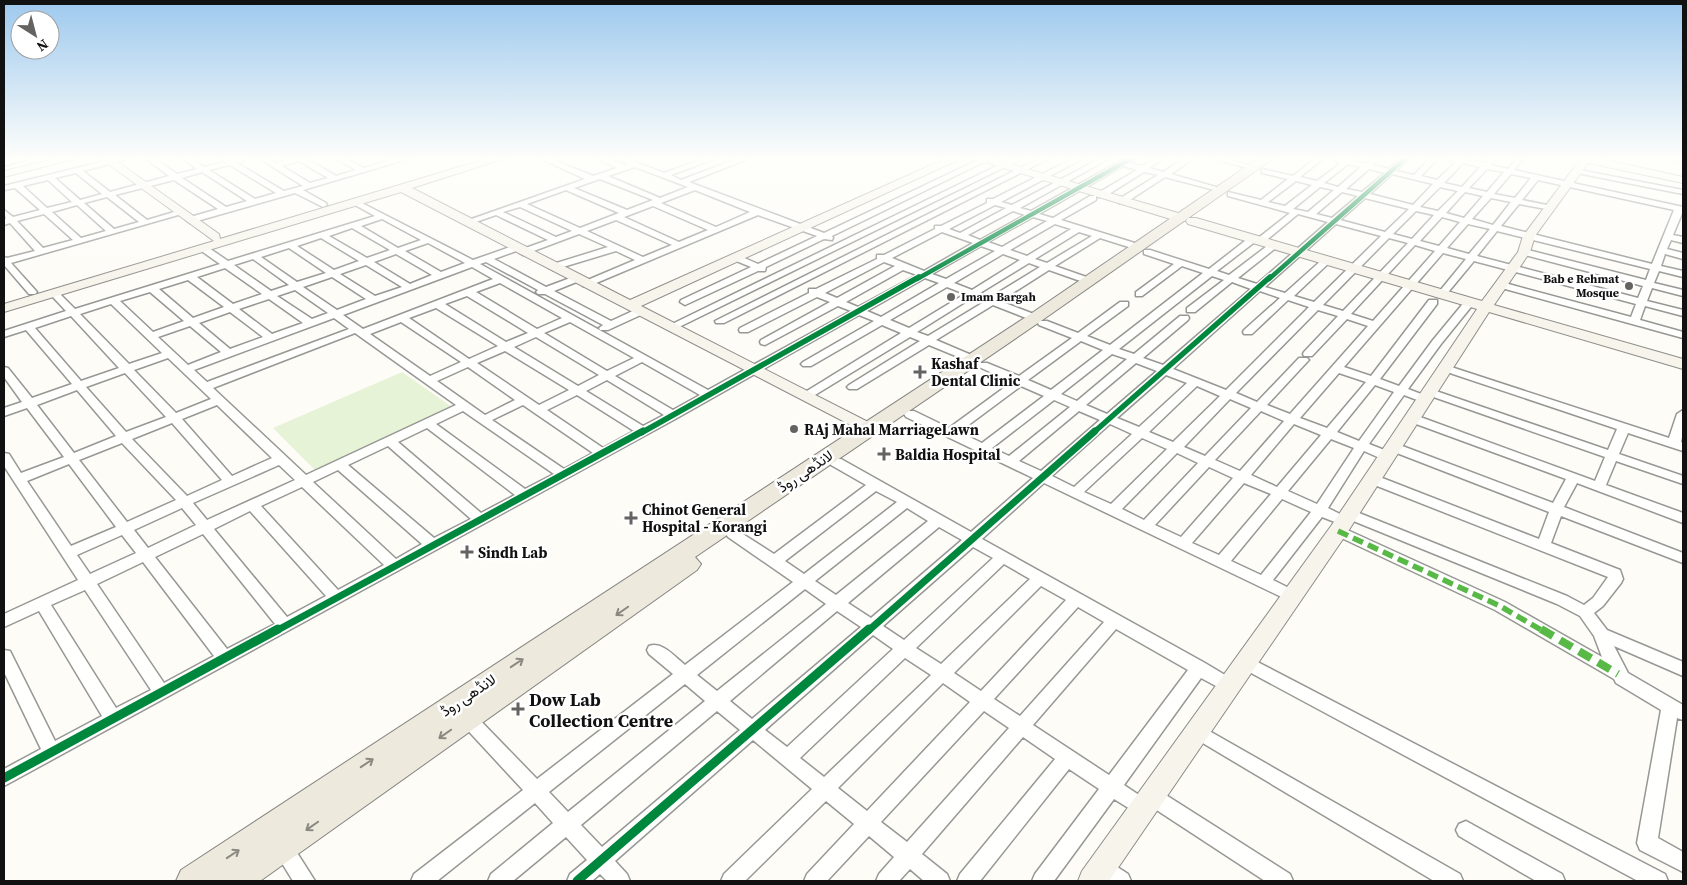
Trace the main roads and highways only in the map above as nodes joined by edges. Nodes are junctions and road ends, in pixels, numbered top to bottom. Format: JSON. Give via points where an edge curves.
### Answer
{"nodes":[{"id":1,"x":1216,"y":199,"type":"edge"},
{"id":2,"x":1143,"y":250,"type":"junction"},
{"id":3,"x":1039,"y":321,"type":"junction"},
{"id":4,"x":978,"y":362,"type":"junction"},
{"id":5,"x":192,"y":881,"type":"edge"},
{"id":6,"x":233,"y":881,"type":"edge"}],
"edges":[{"from":1,"to":2,"type":"main road","name":"لانڈھی روڈ"},
{"from":2,"to":3,"type":"main road","name":"لانڈھی روڈ"},
{"from":2,"to":3,"type":"main road","name":"لانڈھی روڈ","via":[[1089,281]]},
{"from":3,"to":4,"type":"main road","name":"لانڈھی روڈ"},
{"from":5,"to":4,"type":"main road","name":"لانڈھی روڈ","one_way":true,"via":[[868,429]]},
{"from":4,"to":6,"type":"main road","name":"لانڈھی روڈ","one_way":true,"via":[[910,414],[836,462]]}]}
